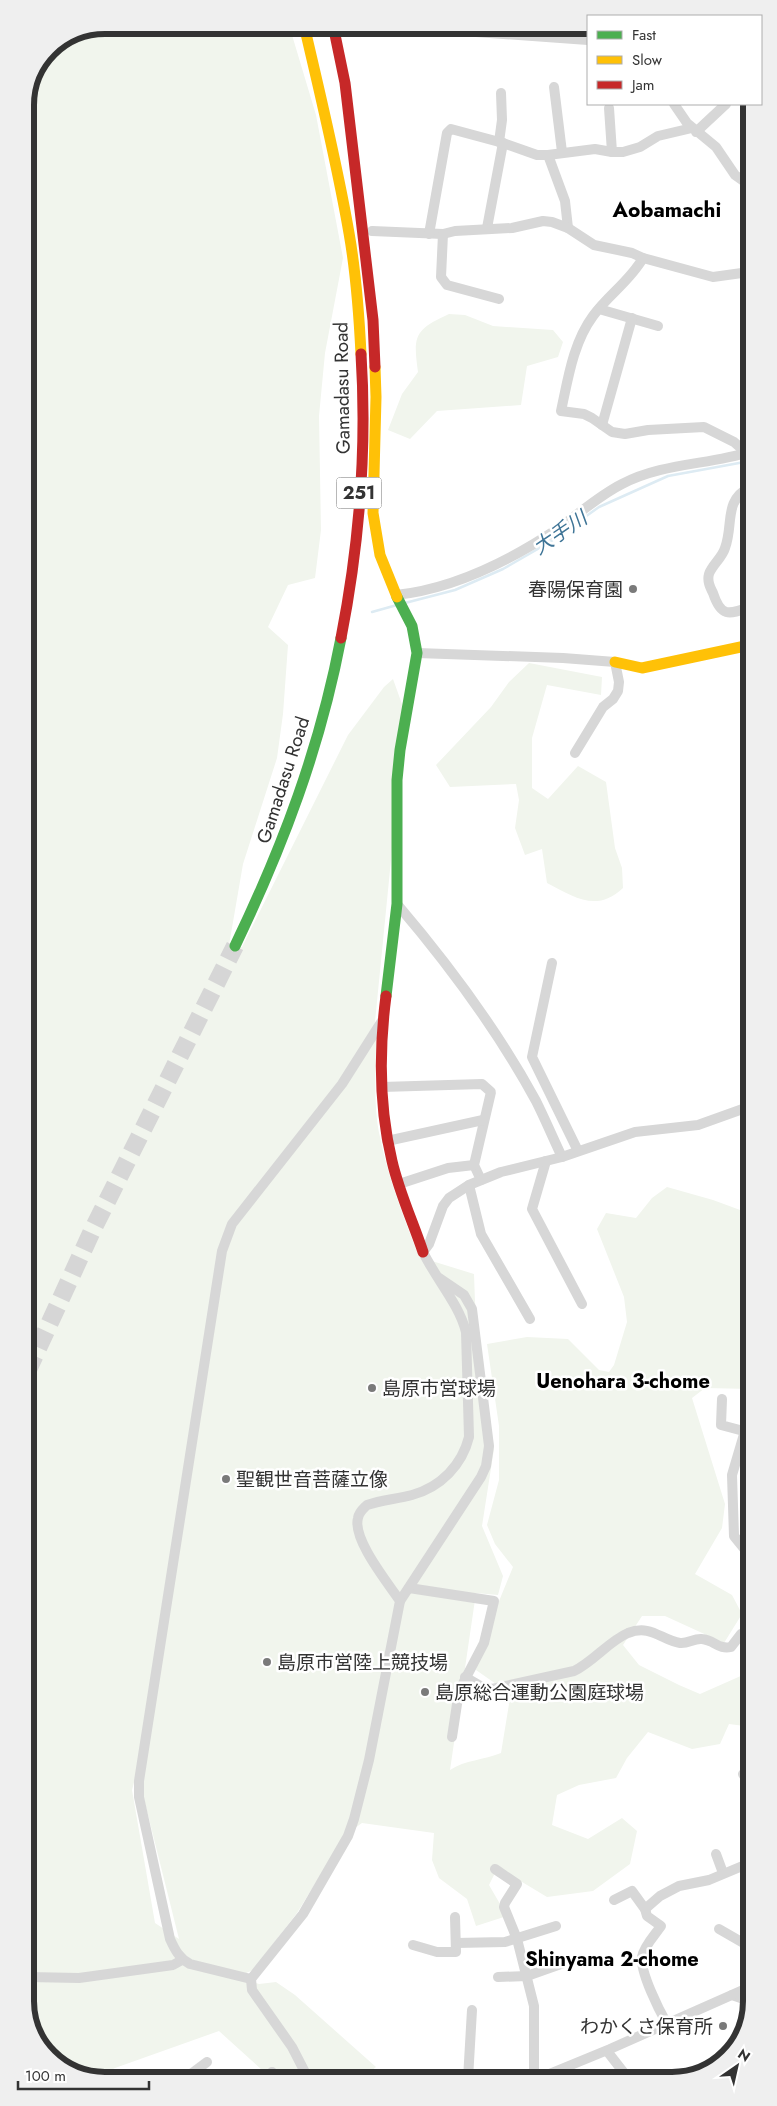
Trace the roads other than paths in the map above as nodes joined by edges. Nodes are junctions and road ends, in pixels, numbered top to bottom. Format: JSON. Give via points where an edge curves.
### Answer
{"nodes":[{"id":1,"x":306,"y":34,"type":"edge"},
{"id":2,"x":335,"y":34,"type":"edge"},
{"id":3,"x":536,"y":34,"type":"edge"},
{"id":4,"x":587,"y":40,"type":"edge"},
{"id":5,"x":554,"y":87,"type":"dead end"},
{"id":6,"x":501,"y":93,"type":"dead end"},
{"id":7,"x":675,"y":105,"type":"edge"},
{"id":8,"x":725,"y":105,"type":"edge"},
{"id":9,"x":609,"y":108,"type":"dead end"},
{"id":10,"x":694,"y":130,"type":"junction"},
{"id":11,"x":501,"y":142,"type":"junction"},
{"id":12,"x":562,"y":152,"type":"junction"},
{"id":13,"x":612,"y":152,"type":"junction"},
{"id":14,"x":548,"y":155,"type":"junction"},
{"id":15,"x":743,"y":181,"type":"edge"},
{"id":16,"x":487,"y":228,"type":"junction"},
{"id":17,"x":568,"y":228,"type":"junction"},
{"id":18,"x":372,"y":231,"type":"dead end"},
{"id":19,"x":429,"y":234,"type":"junction"},
{"id":20,"x":443,"y":234,"type":"junction"},
{"id":21,"x":642,"y":258,"type":"junction"},
{"id":22,"x":743,"y":273,"type":"edge"},
{"id":23,"x":499,"y":298,"type":"dead end"},
{"id":24,"x":598,"y":309,"type":"junction"},
{"id":25,"x":632,"y":318,"type":"junction"},
{"id":26,"x":658,"y":326,"type":"dead end"},
{"id":27,"x":602,"y":425,"type":"junction"},
{"id":28,"x":743,"y":449,"type":"edge"},
{"id":29,"x":743,"y":455,"type":"edge"},
{"id":30,"x":743,"y":491,"type":"edge"},
{"id":31,"x":397,"y":597,"type":"junction"},
{"id":32,"x":743,"y":610,"type":"edge"},
{"id":33,"x":743,"y":646,"type":"edge"},
{"id":34,"x":417,"y":653,"type":"junction"},
{"id":35,"x":615,"y":662,"type":"junction"},
{"id":36,"x":574,"y":753,"type":"dead end"},
{"id":37,"x":397,"y":904,"type":"junction"},
{"id":38,"x":235,"y":946,"type":"tunnel mouth"},
{"id":39,"x":552,"y":963,"type":"dead end"},
{"id":40,"x":383,"y":1021,"type":"junction"},
{"id":41,"x":382,"y":1087,"type":"junction"},
{"id":42,"x":743,"y":1109,"type":"edge"},
{"id":43,"x":483,"y":1120,"type":"junction"},
{"id":44,"x":387,"y":1141,"type":"junction"},
{"id":45,"x":578,"y":1151,"type":"junction"},
{"id":46,"x":562,"y":1157,"type":"junction"},
{"id":47,"x":546,"y":1161,"type":"junction"},
{"id":48,"x":474,"y":1164,"type":"junction"},
{"id":49,"x":481,"y":1180,"type":"junction"},
{"id":50,"x":399,"y":1184,"type":"junction"},
{"id":51,"x":469,"y":1185,"type":"junction"},
{"id":52,"x":423,"y":1252,"type":"junction"},
{"id":53,"x":434,"y":1275,"type":"junction"},
{"id":54,"x":582,"y":1304,"type":"dead end"},
{"id":55,"x":530,"y":1319,"type":"dead end"},
{"id":56,"x":722,"y":1399,"type":"dead end"},
{"id":57,"x":743,"y":1431,"type":"edge"},
{"id":58,"x":743,"y":1446,"type":"edge"},
{"id":59,"x":743,"y":1547,"type":"edge"},
{"id":60,"x":409,"y":1588,"type":"junction"},
{"id":61,"x":400,"y":1601,"type":"junction"},
{"id":62,"x":743,"y":1634,"type":"edge"},
{"id":63,"x":465,"y":1676,"type":"junction"},
{"id":64,"x":452,"y":1737,"type":"dead end"},
{"id":65,"x":716,"y":1854,"type":"dead end"},
{"id":66,"x":743,"y":1865,"type":"edge"},
{"id":67,"x":494,"y":1869,"type":"dead end"},
{"id":68,"x":723,"y":1873,"type":"junction"},
{"id":69,"x":614,"y":1900,"type":"dead end"},
{"id":70,"x":646,"y":1909,"type":"junction"},
{"id":71,"x":455,"y":1917,"type":"dead end"},
{"id":72,"x":556,"y":1926,"type":"dead end"},
{"id":73,"x":718,"y":1929,"type":"dead end"},
{"id":74,"x":517,"y":1939,"type":"junction"},
{"id":75,"x":743,"y":1943,"type":"edge"},
{"id":76,"x":456,"y":1944,"type":"junction"},
{"id":77,"x":413,"y":1945,"type":"dead end"},
{"id":78,"x":575,"y":1958,"type":"dead end"},
{"id":79,"x":182,"y":1960,"type":"junction"},
{"id":80,"x":527,"y":1976,"type":"junction"},
{"id":81,"x":34,"y":1977,"type":"edge"},
{"id":82,"x":498,"y":1977,"type":"dead end"},
{"id":83,"x":251,"y":1979,"type":"junction"},
{"id":84,"x":743,"y":1990,"type":"edge"},
{"id":85,"x":732,"y":1996,"type":"junction"},
{"id":86,"x":743,"y":1999,"type":"edge"},
{"id":87,"x":472,"y":2010,"type":"dead end"},
{"id":88,"x":667,"y":2024,"type":"junction"},
{"id":89,"x":607,"y":2051,"type":"junction"},
{"id":90,"x":207,"y":2062,"type":"dead end"},
{"id":91,"x":194,"y":2072,"type":"edge"},
{"id":92,"x":304,"y":2072,"type":"edge"},
{"id":93,"x":468,"y":2072,"type":"edge"},
{"id":94,"x":536,"y":2072,"type":"edge"},
{"id":95,"x":554,"y":2072,"type":"edge"},
{"id":96,"x":623,"y":2072,"type":"edge"}],
"edges":[{"from":1,"to":38,"type":"main road","name":"Gamadasu Road","number":"251","via":[[347,224],[358,304],[362,426],[360,491],[341,638],[322,724],[280,848]]},
{"from":2,"to":31,"type":"main road","via":[[345,84],[373,320],[376,397],[373,512],[380,555]]},
{"from":3,"to":4,"type":"street"},
{"from":5,"to":12,"type":"street"},
{"from":6,"to":11,"type":"street"},
{"from":7,"to":10,"type":"street"},
{"from":8,"to":10,"type":"street"},
{"from":9,"to":13,"type":"street"},
{"from":10,"to":13,"type":"street","via":[[658,136],[640,147]]},
{"from":10,"to":15,"type":"street","via":[[716,147],[735,175]]},
{"from":11,"to":14,"type":"street","via":[[537,155]]},
{"from":11,"to":16,"type":"street"},
{"from":11,"to":19,"type":"street","via":[[454,128],[449,130]]},
{"from":12,"to":13,"type":"street","via":[[595,148]]},
{"from":12,"to":14,"type":"street"},
{"from":14,"to":17,"type":"street","via":[[565,201]]},
{"from":16,"to":17,"type":"street","via":[[512,228],[543,222]]},
{"from":16,"to":20,"type":"street"},
{"from":17,"to":21,"type":"street","via":[[594,245]]},
{"from":18,"to":19,"type":"street"},
{"from":19,"to":20,"type":"street"},
{"from":20,"to":23,"type":"street","via":[[441,278],[448,285]]},
{"from":21,"to":22,"type":"street","via":[[713,277]]},
{"from":21,"to":24,"type":"street","via":[[629,278]]},
{"from":24,"to":25,"type":"street"},
{"from":24,"to":27,"type":"street","via":[[582,332],[561,411],[584,414]]},
{"from":25,"to":26,"type":"street"},
{"from":25,"to":27,"type":"street"},
{"from":27,"to":28,"type":"street","via":[[612,432],[624,434],[704,427]]},
{"from":29,"to":31,"type":"street","via":[[669,466],[650,472],[621,484],[556,530],[499,562],[422,592]]},
{"from":30,"to":32,"type":"street","via":[[735,500],[725,551],[710,572],[708,581],[722,611],[732,614]]},
{"from":31,"to":34,"type":"main road","via":[[412,626]]},
{"from":33,"to":35,"type":"main road","via":[[642,668]]},
{"from":34,"to":35,"type":"street"},
{"from":34,"to":37,"type":"main road","via":[[397,780]]},
{"from":35,"to":36,"type":"street","via":[[618,691],[603,707]]},
{"from":37,"to":40,"type":"main road"},
{"from":37,"to":46,"type":"street","via":[[440,954],[503,1047],[536,1102]]},
{"from":39,"to":45,"type":"street","via":[[532,1057]]},
{"from":40,"to":41,"type":"main road"},
{"from":40,"to":79,"type":"street","via":[[342,1084],[232,1224],[222,1252],[139,1781],[139,1798],[170,1939]]},
{"from":41,"to":43,"type":"street","via":[[482,1084],[491,1092]]},
{"from":41,"to":44,"type":"main road"},
{"from":42,"to":45,"type":"street","via":[[698,1125],[634,1132]]},
{"from":43,"to":44,"type":"street"},
{"from":43,"to":48,"type":"street"},
{"from":44,"to":50,"type":"main road"},
{"from":45,"to":46,"type":"street"},
{"from":46,"to":47,"type":"street"},
{"from":47,"to":49,"type":"street"},
{"from":47,"to":54,"type":"street","via":[[532,1208]]},
{"from":48,"to":49,"type":"street"},
{"from":48,"to":50,"type":"street","via":[[448,1168]]},
{"from":49,"to":51,"type":"street"},
{"from":50,"to":52,"type":"main road"},
{"from":51,"to":52,"type":"street","via":[[443,1206]]},
{"from":51,"to":55,"type":"street","via":[[481,1234]]},
{"from":52,"to":53,"type":"street"},
{"from":53,"to":60,"type":"street","via":[[464,1295],[470,1303],[489,1446],[481,1477]]},
{"from":53,"to":61,"type":"street","via":[[458,1308],[466,1332],[469,1437],[459,1462],[441,1481],[413,1495],[367,1505],[358,1517],[357,1526],[363,1543]]},
{"from":56,"to":57,"type":"street","via":[[721,1425]]},
{"from":58,"to":59,"type":"street","via":[[732,1476],[734,1536]]},
{"from":60,"to":61,"type":"street"},
{"from":60,"to":63,"type":"street","via":[[494,1601],[488,1635]]},
{"from":61,"to":83,"type":"street","via":[[369,1760],[348,1836],[303,1914]]},
{"from":62,"to":63,"type":"street","via":[[731,1647],[723,1648],[702,1639],[680,1643],[651,1631],[634,1632],[574,1671],[492,1689],[484,1688]]},
{"from":63,"to":64,"type":"street","via":[[459,1690]]},
{"from":65,"to":68,"type":"street"},
{"from":66,"to":68,"type":"street"},
{"from":67,"to":74,"type":"street","via":[[517,1884],[504,1903]]},
{"from":68,"to":70,"type":"street","via":[[709,1880],[679,1886],[660,1896]]},
{"from":69,"to":70,"type":"street","via":[[632,1891]]},
{"from":70,"to":88,"type":"street","via":[[647,1916],[661,1926],[645,1951],[642,1963]]},
{"from":71,"to":76,"type":"street"},
{"from":72,"to":74,"type":"street"},
{"from":73,"to":75,"type":"street"},
{"from":74,"to":76,"type":"street"},
{"from":74,"to":80,"type":"street"},
{"from":76,"to":77,"type":"street","via":[[456,1952],[437,1952]]},
{"from":78,"to":80,"type":"street"},
{"from":79,"to":81,"type":"street","via":[[173,1965],[79,1978]]},
{"from":79,"to":83,"type":"street"},
{"from":80,"to":82,"type":"street"},
{"from":80,"to":94,"type":"street","via":[[534,2006]]},
{"from":83,"to":92,"type":"street","via":[[252,1990],[292,2047]]},
{"from":84,"to":85,"type":"street"},
{"from":85,"to":86,"type":"street"},
{"from":85,"to":88,"type":"street"},
{"from":87,"to":93,"type":"street"},
{"from":88,"to":89,"type":"street"},
{"from":89,"to":95,"type":"street"},
{"from":89,"to":96,"type":"street"},
{"from":90,"to":91,"type":"street"}]}
